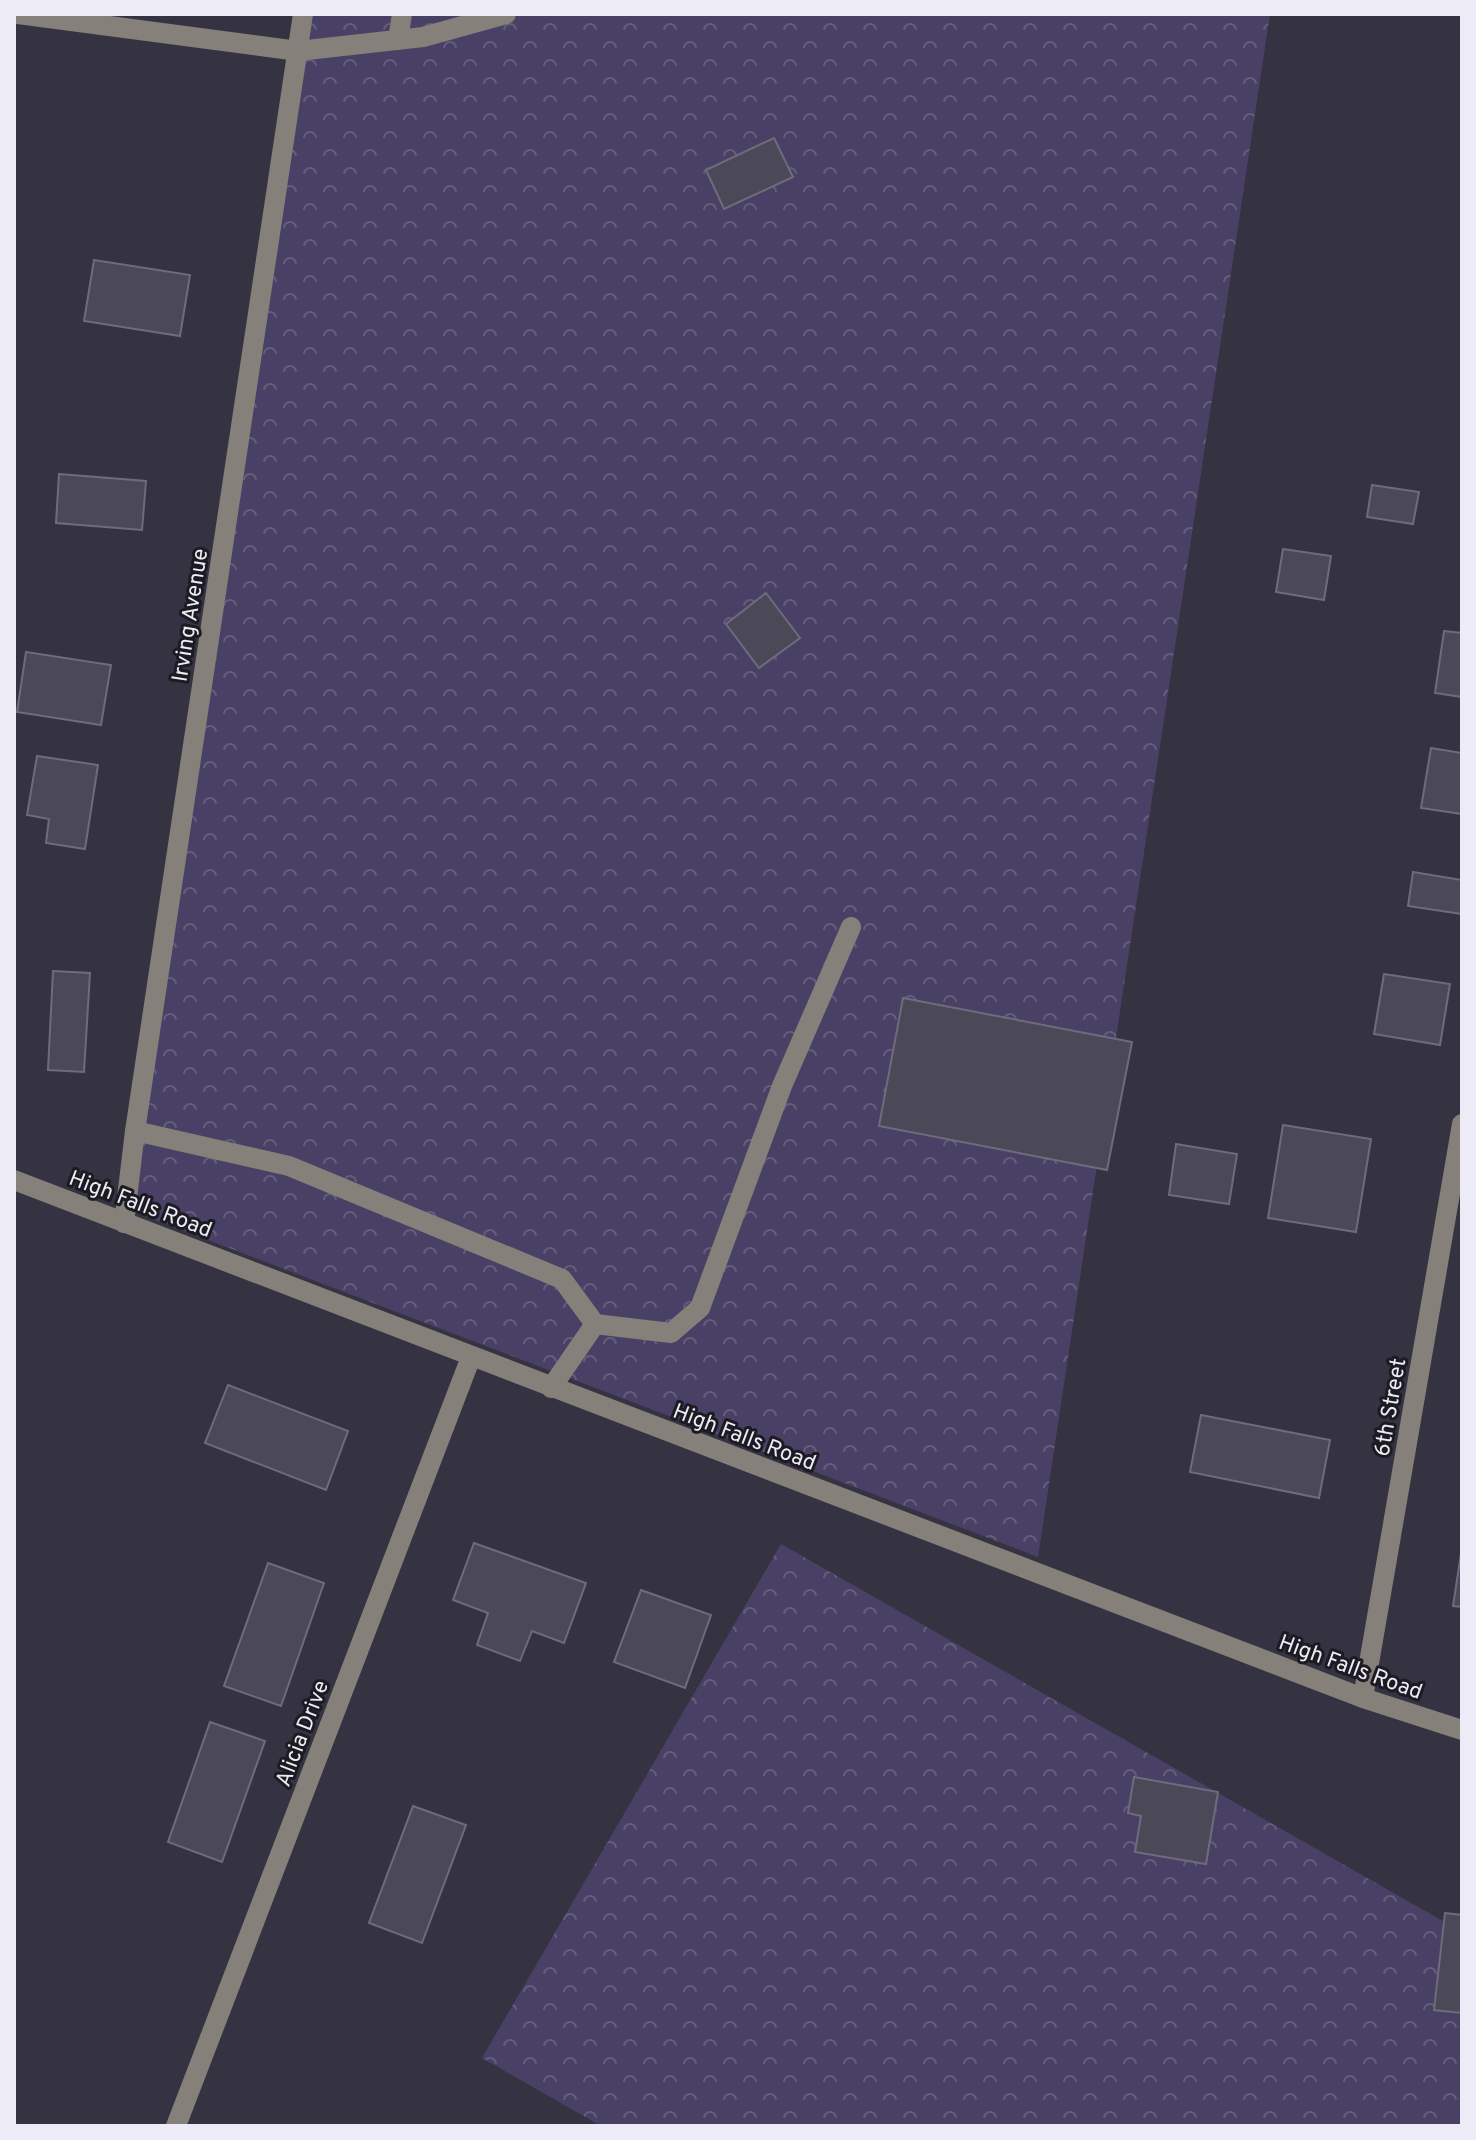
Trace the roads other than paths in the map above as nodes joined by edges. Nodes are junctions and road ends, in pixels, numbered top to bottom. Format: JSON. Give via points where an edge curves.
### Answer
{"nodes":[{"id":1,"x":18,"y":14,"type":"edge"},
{"id":2,"x":303,"y":14,"type":"edge"},
{"id":3,"x":402,"y":14,"type":"edge"},
{"id":4,"x":506,"y":14,"type":"edge"},
{"id":5,"x":398,"y":40,"type":"junction"},
{"id":6,"x":298,"y":51,"type":"junction"},
{"id":7,"x":851,"y":927,"type":"dead end"},
{"id":8,"x":1462,"y":1124,"type":"edge"},
{"id":9,"x":135,"y":1131,"type":"junction"},
{"id":10,"x":14,"y":1180,"type":"edge"},
{"id":11,"x":124,"y":1223,"type":"junction"},
{"id":12,"x":595,"y":1324,"type":"junction"},
{"id":13,"x":471,"y":1357,"type":"junction"},
{"id":14,"x":551,"y":1388,"type":"junction"},
{"id":15,"x":1363,"y":1698,"type":"junction"},
{"id":16,"x":1462,"y":1730,"type":"edge"},
{"id":17,"x":176,"y":2126,"type":"edge"}],
"edges":[{"from":1,"to":6,"type":"street"},
{"from":2,"to":6,"type":"street","name":"Irving Avenue"},
{"from":3,"to":5,"type":"street"},
{"from":4,"to":5,"type":"street"},
{"from":5,"to":6,"type":"street"},
{"from":6,"to":9,"type":"street","name":"Irving Avenue"},
{"from":7,"to":12,"type":"street","via":[[782,1086],[700,1308],[671,1333]]},
{"from":8,"to":15,"type":"street","name":"6th Street"},
{"from":9,"to":11,"type":"street","name":"Irving Avenue"},
{"from":9,"to":12,"type":"street","via":[[289,1166],[562,1279]]},
{"from":10,"to":11,"type":"street","name":"High Falls Road"},
{"from":11,"to":13,"type":"street","name":"High Falls Road"},
{"from":12,"to":14,"type":"street"},
{"from":13,"to":14,"type":"street","name":"High Falls Road"},
{"from":13,"to":17,"type":"street","name":"Alicia Drive"},
{"from":14,"to":15,"type":"street","name":"High Falls Road"},
{"from":15,"to":16,"type":"street","name":"High Falls Road"}]}
